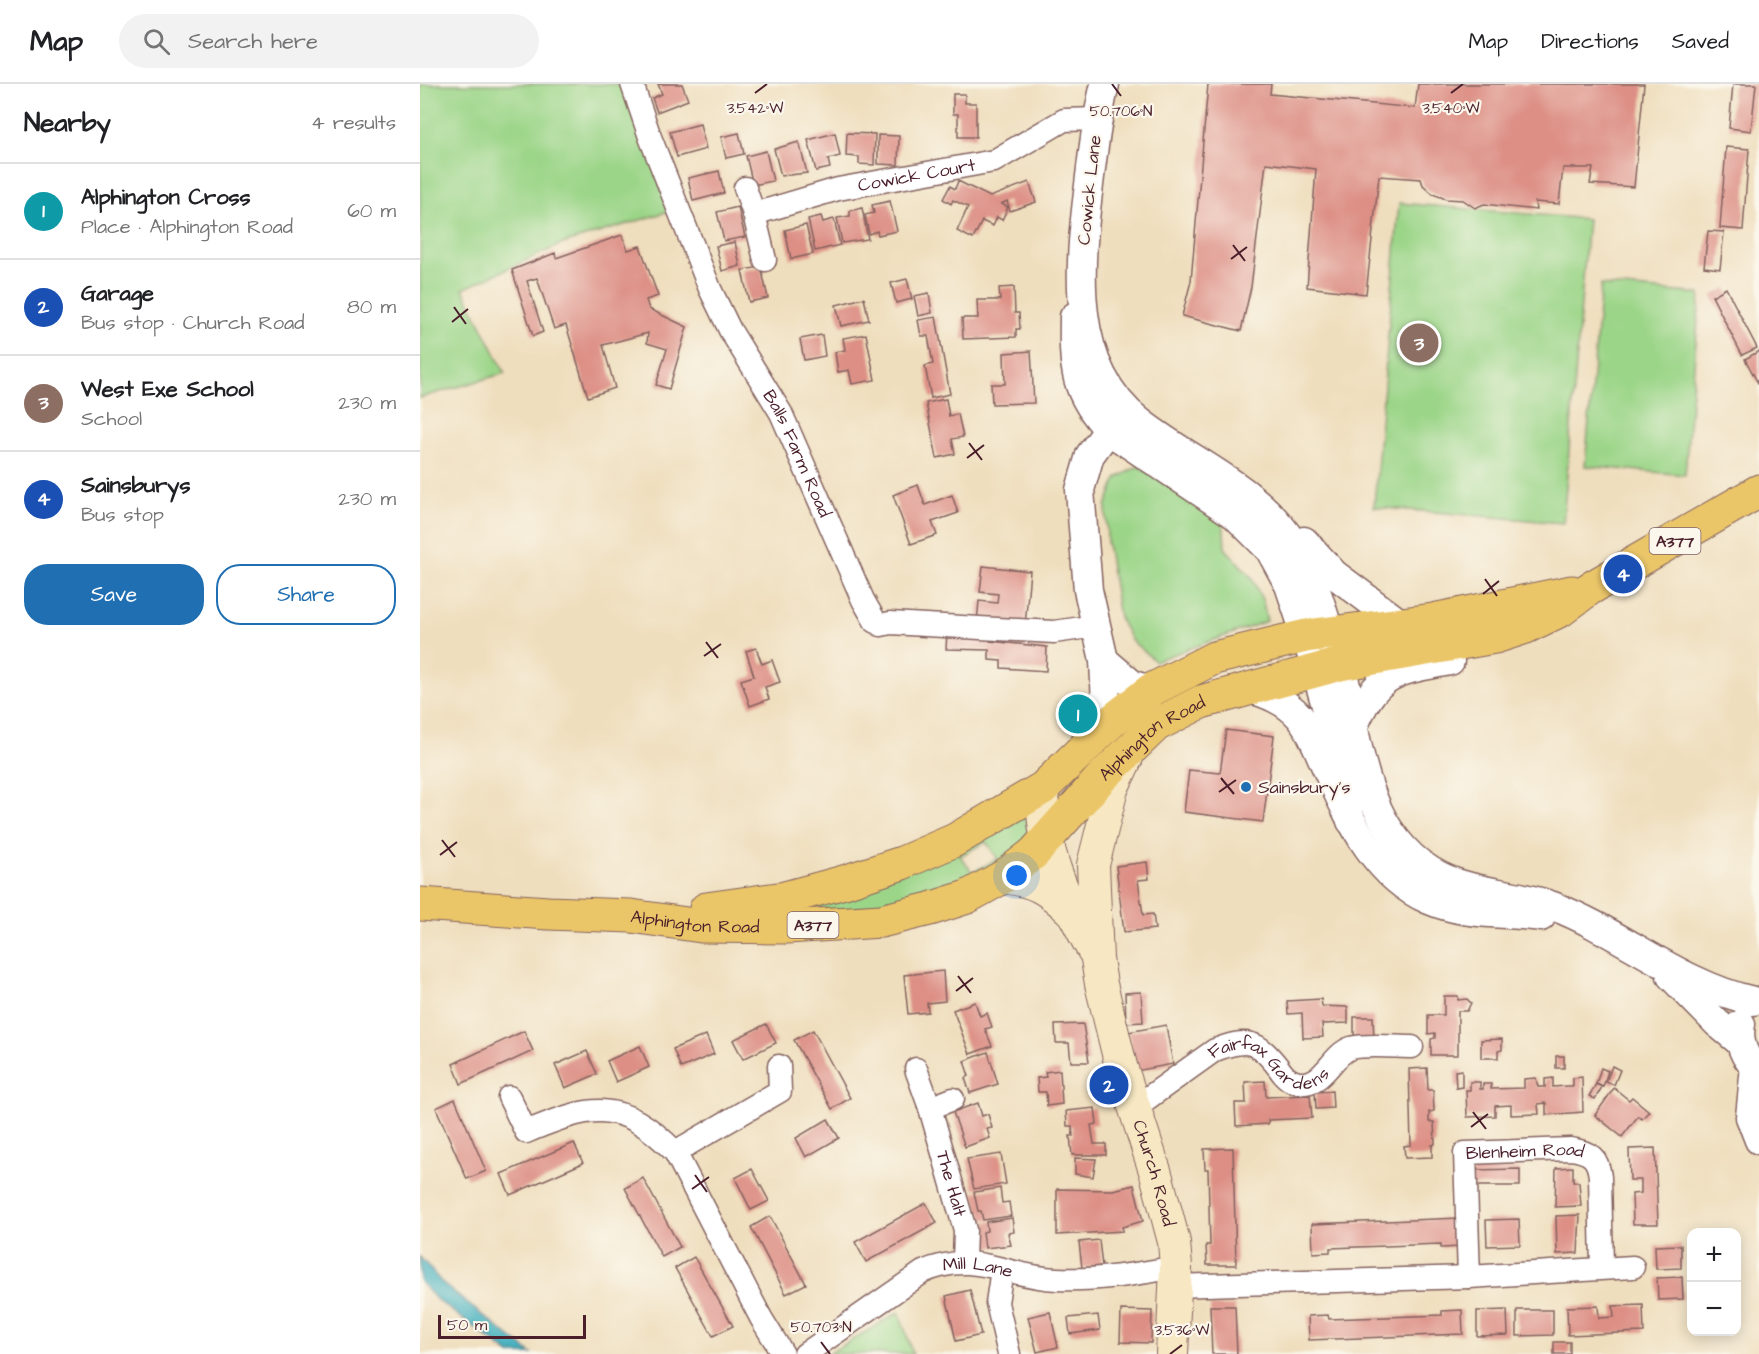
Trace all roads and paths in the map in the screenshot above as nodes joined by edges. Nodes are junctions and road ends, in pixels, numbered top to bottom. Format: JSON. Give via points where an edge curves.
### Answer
{"nodes":[{"id":1,"x":632,"y":84,"type":"edge"},
{"id":2,"x":1105,"y":84,"type":"edge"},
{"id":3,"x":1097,"y":119,"type":"junction"},
{"id":4,"x":745,"y":188,"type":"dead end"},
{"id":5,"x":754,"y":214,"type":"junction"},
{"id":6,"x":765,"y":260,"type":"dead end"},
{"id":7,"x":1116,"y":418,"type":"junction"},
{"id":8,"x":1759,"y":491,"type":"edge"},
{"id":9,"x":1281,"y":524,"type":"junction"},
{"id":10,"x":1589,"y":589,"type":"junction"},
{"id":11,"x":1401,"y":624,"type":"junction"},
{"id":12,"x":1096,"y":626,"type":"junction"},
{"id":13,"x":1318,"y":634,"type":"junction"},
{"id":14,"x":1495,"y":637,"type":"junction"},
{"id":15,"x":1104,"y":660,"type":"junction"},
{"id":16,"x":1328,"y":668,"type":"junction"},
{"id":17,"x":1248,"y":688,"type":"junction"},
{"id":18,"x":1150,"y":690,"type":"junction"},
{"id":19,"x":1353,"y":728,"type":"junction"},
{"id":20,"x":1098,"y":734,"type":"junction"},
{"id":21,"x":1132,"y":747,"type":"junction"},
{"id":22,"x":1043,"y":788,"type":"junction"},
{"id":23,"x":1351,"y":821,"type":"junction"},
{"id":24,"x":1046,"y":841,"type":"junction"},
{"id":25,"x":1003,"y":877,"type":"junction"},
{"id":26,"x":420,"y":904,"type":"edge"},
{"id":27,"x":1070,"y":910,"type":"junction"},
{"id":28,"x":631,"y":916,"type":"junction"},
{"id":29,"x":1585,"y":922,"type":"junction"},
{"id":30,"x":1653,"y":957,"type":"junction"},
{"id":31,"x":1097,"y":958,"type":"junction"},
{"id":32,"x":1756,"y":999,"type":"edge"},
{"id":33,"x":1740,"y":1042,"type":"junction"},
{"id":34,"x":1412,"y":1047,"type":"dead end"},
{"id":35,"x":779,"y":1066,"type":"dead end"},
{"id":36,"x":1757,"y":1067,"type":"edge"},
{"id":37,"x":916,"y":1069,"type":"dead end"},
{"id":38,"x":509,"y":1097,"type":"dead end"},
{"id":39,"x":953,"y":1099,"type":"dead end"},
{"id":40,"x":930,"y":1108,"type":"junction"},
{"id":41,"x":1134,"y":1108,"type":"junction"},
{"id":42,"x":1759,"y":1140,"type":"edge"},
{"id":43,"x":675,"y":1152,"type":"junction"},
{"id":44,"x":964,"y":1261,"type":"junction"},
{"id":45,"x":1633,"y":1267,"type":"dead end"},
{"id":46,"x":1602,"y":1268,"type":"junction"},
{"id":47,"x":1002,"y":1269,"type":"junction"},
{"id":48,"x":1175,"y":1277,"type":"junction"},
{"id":49,"x":1469,"y":1277,"type":"junction"},
{"id":50,"x":783,"y":1354,"type":"edge"},
{"id":51,"x":805,"y":1354,"type":"edge"},
{"id":52,"x":1009,"y":1354,"type":"edge"},
{"id":53,"x":1172,"y":1354,"type":"edge"}],
"edges":[{"from":1,"to":12,"type":"street","name":"Balls Farm Road","via":[[710,289],[730,330],[781,413],[875,621],[881,625],[1054,632]]},
{"from":2,"to":3,"type":"street","name":"Cowick Lane"},
{"from":3,"to":5,"type":"street","name":"Cowick Court","via":[[1064,120],[994,162],[838,189]]},
{"from":3,"to":7,"type":"street","name":"Cowick Lane","via":[[1085,217],[1081,298],[1074,303],[1074,367],[1096,417]]},
{"from":4,"to":5,"type":"street"},
{"from":5,"to":6,"type":"street"},
{"from":7,"to":9,"type":"street","via":[[1141,423],[1243,490]]},
{"from":7,"to":12,"type":"street","via":[[1090,455],[1080,490],[1085,570]]},
{"from":7,"to":13,"type":"street","via":[[1255,533],[1283,570]]},
{"from":8,"to":10,"type":"highway","name":"Alphington Road","number":"A377"},
{"from":9,"to":11,"type":"street","via":[[1305,542],[1334,574]]},
{"from":9,"to":13,"type":"street","via":[[1311,574]]},
{"from":10,"to":11,"type":"highway","name":"Alphington Road","number":"A377"},
{"from":10,"to":14,"type":"highway","name":"Alphington Road","number":"A377","via":[[1561,610]]},
{"from":11,"to":13,"type":"highway","name":"Alphington Road","number":"A377"},
{"from":12,"to":15,"type":"street"},
{"from":13,"to":16,"type":"street"},
{"from":13,"to":18,"type":"highway","name":"Alphington Road","number":"A377","via":[[1214,658]]},
{"from":14,"to":16,"type":"highway","name":"Alphington Road","number":"A377"},
{"from":14,"to":19,"type":"street","via":[[1471,657],[1389,676],[1364,703]]},
{"from":15,"to":18,"type":"street","via":[[1133,686]]},
{"from":15,"to":20,"type":"street","via":[[1106,705]]},
{"from":16,"to":17,"type":"highway","name":"Alphington Road","number":"A377"},
{"from":16,"to":19,"type":"street"},
{"from":16,"to":23,"type":"street"},
{"from":17,"to":21,"type":"highway","name":"Alphington Road","number":"A377","via":[[1201,702],[1156,725]]},
{"from":17,"to":23,"type":"street","via":[[1271,696],[1300,717]]},
{"from":18,"to":20,"type":"highway","name":"Alphington Road","number":"A377"},
{"from":19,"to":29,"type":"street","via":[[1372,797],[1385,823],[1411,857],[1450,881],[1492,893],[1518,894]]},
{"from":20,"to":22,"type":"highway","name":"Alphington Road","number":"A377"},
{"from":21,"to":24,"type":"highway","name":"Alphington Road","number":"A377"},
{"from":21,"to":31,"type":"main road","name":"Church Road","via":[[1112,789],[1093,865]]},
{"from":22,"to":24,"type":"main road","name":"Church Road"},
{"from":22,"to":28,"type":"highway","name":"Alphington Road","number":"A377","via":[[955,840],[844,882],[763,902]]},
{"from":23,"to":29,"type":"street","via":[[1390,874],[1427,899],[1474,914],[1511,913]]},
{"from":24,"to":25,"type":"highway","name":"Alphington Road","number":"A377"},
{"from":24,"to":27,"type":"main road","name":"Church Road"},
{"from":25,"to":27,"type":"main road","via":[[1047,888]]},
{"from":25,"to":28,"type":"highway","name":"Alphington Road","number":"A377","via":[[967,897],[881,921],[787,927],[702,926]]},
{"from":26,"to":28,"type":"highway","number":"A377"},
{"from":27,"to":31,"type":"main road","name":"Church Road"},
{"from":29,"to":30,"type":"street","via":[[1613,933]]},
{"from":30,"to":32,"type":"street","via":[[1724,994]]},
{"from":30,"to":33,"type":"street"},
{"from":31,"to":41,"type":"main road","name":"Church Road"},
{"from":32,"to":33,"type":"street","via":[[1741,1020]]},
{"from":33,"to":36,"type":"street","via":[[1748,1060]]},
{"from":34,"to":41,"type":"street","name":"Fairfax Gardens","via":[[1352,1048],[1321,1076],[1306,1083],[1287,1078],[1255,1044],[1231,1044],[1215,1050]]},
{"from":35,"to":43,"type":"street","via":[[788,1098]]},
{"from":36,"to":42,"type":"street","via":[[1750,1117]]},
{"from":37,"to":40,"type":"street","name":"The Halt"},
{"from":38,"to":43,"type":"street","via":[[526,1132],[564,1116],[601,1110],[624,1114],[641,1123]]},
{"from":39,"to":40,"type":"street"},
{"from":40,"to":44,"type":"street","name":"The Halt","via":[[965,1230]]},
{"from":41,"to":48,"type":"main road","name":"Church Road","via":[[1167,1212]]},
{"from":43,"to":50,"type":"street"},
{"from":44,"to":47,"type":"street","name":"Mill Lane"},
{"from":44,"to":51,"type":"street","name":"Mill Lane","via":[[941,1264],[923,1272]]},
{"from":45,"to":46,"type":"street"},
{"from":46,"to":49,"type":"street"},
{"from":46,"to":49,"type":"street","name":"Blenheim Road","via":[[1600,1177],[1593,1156],[1571,1149],[1465,1153]]},
{"from":47,"to":48,"type":"street","name":"Mill Lane","via":[[1054,1279]]},
{"from":47,"to":52,"type":"street","via":[[996,1303]]},
{"from":48,"to":49,"type":"street"},
{"from":48,"to":53,"type":"main road","name":"Church Road"}]}
